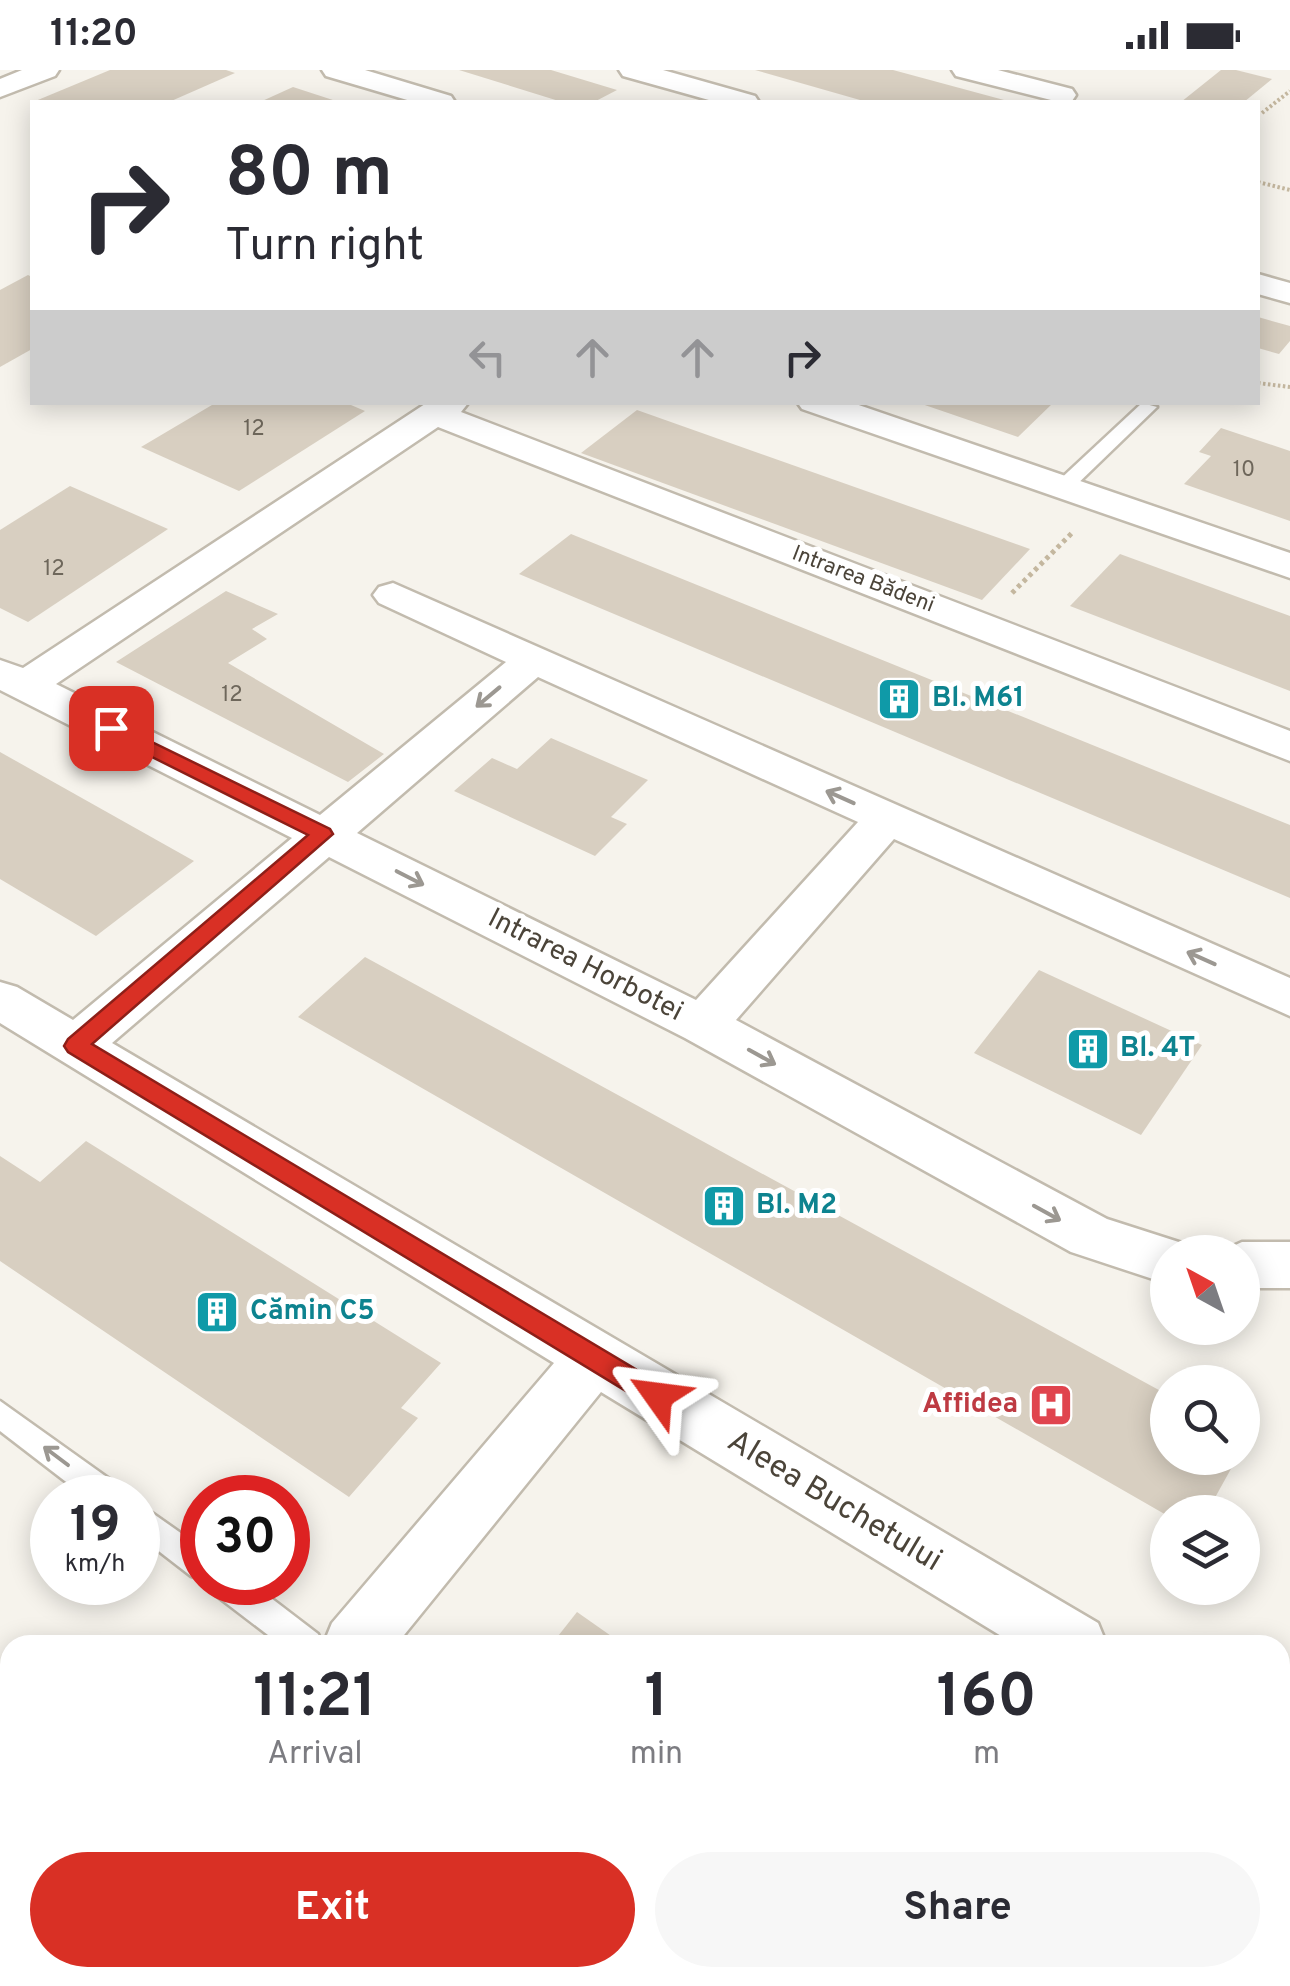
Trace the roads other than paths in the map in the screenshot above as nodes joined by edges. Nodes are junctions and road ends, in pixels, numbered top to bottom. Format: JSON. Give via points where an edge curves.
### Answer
{"nodes":[{"id":1,"x":46,"y":70,"type":"edge"},
{"id":2,"x":336,"y":70,"type":"edge"},
{"id":3,"x":966,"y":70,"type":"edge"},
{"id":4,"x":641,"y":81,"type":"edge"},
{"id":5,"x":0,"y":89,"type":"edge"},
{"id":6,"x":1067,"y":92,"type":"edge"},
{"id":7,"x":434,"y":100,"type":"edge"},
{"id":8,"x":735,"y":100,"type":"edge"},
{"id":9,"x":1260,"y":285,"type":"edge"},
{"id":10,"x":1290,"y":294,"type":"edge"},
{"id":11,"x":823,"y":405,"type":"edge"},
{"id":12,"x":1148,"y":407,"type":"dead end"},
{"id":13,"x":444,"y":408,"type":"edge"},
{"id":14,"x":1062,"y":488,"type":"junction"},
{"id":15,"x":1290,"y":566,"type":"edge"},
{"id":16,"x":393,"y":596,"type":"dead end"},
{"id":17,"x":534,"y":659,"type":"junction"},
{"id":18,"x":13,"y":680,"type":"edge"},
{"id":19,"x":1290,"y":747,"type":"edge"},
{"id":20,"x":887,"y":818,"type":"junction"},
{"id":21,"x":323,"y":834,"type":"junction"},
{"id":22,"x":1290,"y":998,"type":"edge"},
{"id":23,"x":0,"y":1000,"type":"edge"},
{"id":24,"x":702,"y":1025,"type":"junction"},
{"id":25,"x":76,"y":1046,"type":"junction"},
{"id":26,"x":1150,"y":1254,"type":"edge"},
{"id":27,"x":1260,"y":1264,"type":"edge"},
{"id":28,"x":1290,"y":1265,"type":"edge"},
{"id":29,"x":594,"y":1358,"type":"junction"},
{"id":30,"x":0,"y":1414,"type":"edge"},
{"id":31,"x":81,"y":1475,"type":"edge"},
{"id":32,"x":160,"y":1534,"type":"edge"},
{"id":33,"x":180,"y":1549,"type":"edge"},
{"id":34,"x":254,"y":1605,"type":"edge"},
{"id":35,"x":294,"y":1635,"type":"edge"},
{"id":36,"x":363,"y":1635,"type":"edge"},
{"id":37,"x":1058,"y":1635,"type":"edge"}],
"edges":[{"from":1,"to":5,"type":"street"},
{"from":2,"to":7,"type":"street"},
{"from":3,"to":6,"type":"street"},
{"from":4,"to":8,"type":"street"},
{"from":9,"to":10,"type":"street"},
{"from":11,"to":14,"type":"street"},
{"from":12,"to":14,"type":"lane"},
{"from":13,"to":18,"type":"street","name":"Intrarea Bădeni"},
{"from":13,"to":19,"type":"street","name":"Intrarea Bădeni"},
{"from":14,"to":15,"type":"street"},
{"from":16,"to":17,"type":"street"},
{"from":20,"to":17,"type":"street","one_way":true},
{"from":17,"to":21,"type":"street","one_way":true},
{"from":18,"to":21,"type":"street","name":"Intrarea Horbotei"},
{"from":22,"to":20,"type":"street","one_way":true},
{"from":20,"to":24,"type":"street"},
{"from":21,"to":24,"type":"street","name":"Intrarea Horbotei","one_way":true},
{"from":21,"to":25,"type":"street"},
{"from":23,"to":25,"type":"street","name":"Aleea Buchetului"},
{"from":24,"to":26,"type":"street","name":"Intrarea Horbotei","one_way":true,"via":[[1090,1236]]},
{"from":25,"to":29,"type":"street","name":"Aleea Buchetului"},
{"from":27,"to":28,"type":"street"},
{"from":29,"to":36,"type":"street"},
{"from":29,"to":37,"type":"street","name":"Aleea Buchetului"},
{"from":31,"to":30,"type":"lane","one_way":true},
{"from":32,"to":33,"type":"lane"},
{"from":34,"to":35,"type":"lane"}]}
